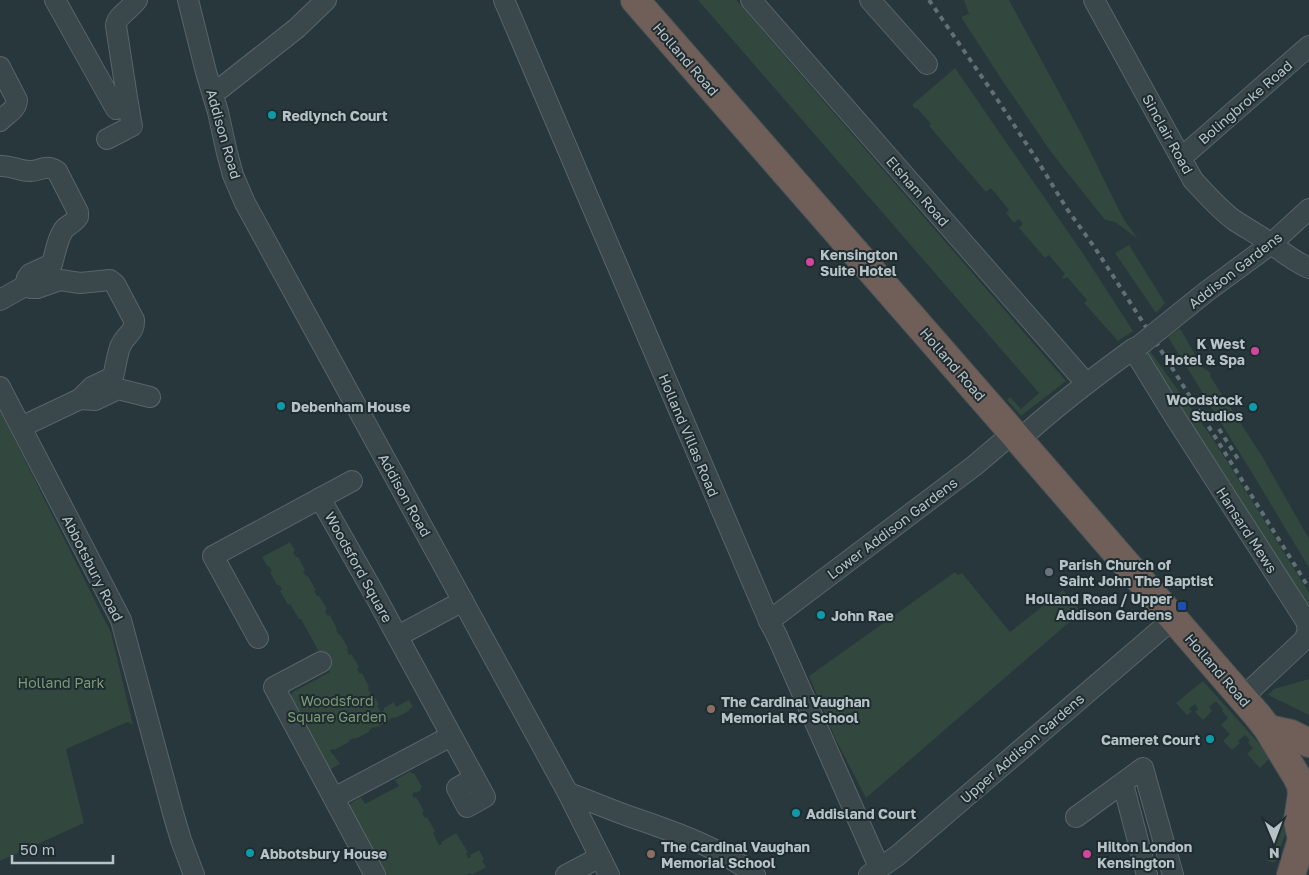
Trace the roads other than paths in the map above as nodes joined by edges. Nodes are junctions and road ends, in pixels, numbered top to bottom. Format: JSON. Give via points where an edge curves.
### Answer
{"nodes":[{"id":1,"x":55,"y":0,"type":"edge"},
{"id":2,"x":137,"y":0,"type":"edge"},
{"id":3,"x":188,"y":0,"type":"edge"},
{"id":4,"x":326,"y":0,"type":"edge"},
{"id":5,"x":504,"y":0,"type":"edge"},
{"id":6,"x":635,"y":0,"type":"edge"},
{"id":7,"x":751,"y":0,"type":"edge"},
{"id":8,"x":870,"y":0,"type":"edge"},
{"id":9,"x":1094,"y":0,"type":"edge"},
{"id":10,"x":1309,"y":46,"type":"edge"},
{"id":11,"x":928,"y":64,"type":"dead end"},
{"id":12,"x":0,"y":67,"type":"edge"},
{"id":13,"x":212,"y":90,"type":"junction"},
{"id":14,"x":128,"y":104,"type":"junction"},
{"id":15,"x":0,"y":121,"type":"edge"},
{"id":16,"x":107,"y":138,"type":"dead end"},
{"id":17,"x":1181,"y":157,"type":"junction"},
{"id":18,"x":0,"y":166,"type":"edge"},
{"id":19,"x":1309,"y":208,"type":"edge"},
{"id":20,"x":1271,"y":244,"type":"junction"},
{"id":21,"x":1309,"y":268,"type":"edge"},
{"id":22,"x":56,"y":272,"type":"junction"},
{"id":23,"x":0,"y":300,"type":"edge"},
{"id":24,"x":1160,"y":329,"type":"joint"},
{"id":25,"x":1136,"y":348,"type":"junction"},
{"id":26,"x":115,"y":383,"type":"junction"},
{"id":27,"x":1086,"y":383,"type":"junction"},
{"id":28,"x":0,"y":387,"type":"edge"},
{"id":29,"x":150,"y":397,"type":"dead end"},
{"id":30,"x":21,"y":427,"type":"junction"},
{"id":31,"x":1016,"y":437,"type":"junction"},
{"id":32,"x":352,"y":481,"type":"dead end"},
{"id":33,"x":320,"y":498,"type":"junction"},
{"id":34,"x":463,"y":601,"type":"junction"},
{"id":35,"x":1173,"y":619,"type":"junction"},
{"id":36,"x":768,"y":622,"type":"junction"},
{"id":37,"x":398,"y":636,"type":"junction"},
{"id":38,"x":258,"y":638,"type":"dead end"},
{"id":39,"x":321,"y":662,"type":"dead end"},
{"id":40,"x":1242,"y":698,"type":"junction"},
{"id":41,"x":1268,"y":730,"type":"junction"},
{"id":42,"x":451,"y":736,"type":"junction"},
{"id":43,"x":1309,"y":743,"type":"edge"},
{"id":44,"x":474,"y":778,"type":"dead end"},
{"id":45,"x":1123,"y":784,"type":"junction"},
{"id":46,"x":568,"y":792,"type":"junction"},
{"id":47,"x":334,"y":798,"type":"junction"},
{"id":48,"x":1076,"y":818,"type":"dead end"},
{"id":49,"x":1305,"y":831,"type":"edge"},
{"id":50,"x":600,"y":857,"type":"junction"},
{"id":51,"x":874,"y":871,"type":"edge"},
{"id":52,"x":194,"y":875,"type":"edge"},
{"id":53,"x":375,"y":875,"type":"edge"},
{"id":54,"x":566,"y":875,"type":"edge"},
{"id":55,"x":609,"y":875,"type":"edge"},
{"id":56,"x":755,"y":875,"type":"edge"},
{"id":57,"x":1147,"y":875,"type":"edge"},
{"id":58,"x":1173,"y":875,"type":"edge"},
{"id":59,"x":1291,"y":875,"type":"edge"}],
"edges":[{"from":1,"to":14,"type":"street","via":[[116,109]]},
{"from":2,"to":14,"type":"street","via":[[116,20]]},
{"from":3,"to":13,"type":"street","name":"Addison Road"},
{"from":4,"to":13,"type":"street","via":[[298,28],[221,88]]},
{"from":5,"to":36,"type":"street","name":"Holland Villas Road"},
{"from":6,"to":31,"type":"highway","name":"Holland Road"},
{"from":7,"to":27,"type":"street","name":"Elsham Road"},
{"from":8,"to":11,"type":"street"},
{"from":9,"to":17,"type":"street","name":"Sinclair Road"},
{"from":10,"to":17,"type":"street","name":"Bolingbroke Road"},
{"from":12,"to":15,"type":"street","via":[[17,100],[14,110]]},
{"from":13,"to":34,"type":"street","name":"Addison Road","via":[[231,168],[245,203]]},
{"from":14,"to":16,"type":"street","via":[[132,126]]},
{"from":17,"to":20,"type":"street","name":"Sinclair Road","via":[[1193,180],[1212,201]]},
{"from":18,"to":22,"type":"street","via":[[28,171],[51,167],[57,171],[78,217],[60,235]]},
{"from":19,"to":20,"type":"street","name":"Addison Gardens"},
{"from":20,"to":21,"type":"street","name":"Sinclair Road"},
{"from":20,"to":24,"type":"street","name":"Addison Gardens"},
{"from":22,"to":23,"type":"street","via":[[30,274],[25,286]]},
{"from":22,"to":26,"type":"street","via":[[80,282],[110,280],[115,284],[134,320],[132,330],[120,345]]},
{"from":24,"to":25,"type":"street","name":"Lower Addison Gardens","bridge":true},
{"from":25,"to":27,"type":"street","name":"Lower Addison Gardens"},
{"from":25,"to":40,"type":"street","name":"Hansard Mews","via":[[1173,414],[1306,621],[1305,638]]},
{"from":26,"to":29,"type":"street"},
{"from":26,"to":30,"type":"street","via":[[92,387],[80,399]]},
{"from":27,"to":31,"type":"street","name":"Lower Addison Gardens"},
{"from":28,"to":30,"type":"street","name":"Abbotsbury Road"},
{"from":30,"to":52,"type":"street","name":"Abbotsbury Road","via":[[121,620],[172,813]]},
{"from":31,"to":35,"type":"highway","name":"Holland Road"},
{"from":31,"to":36,"type":"street","name":"Lower Addison Gardens"},
{"from":32,"to":33,"type":"street","name":"Woodsford Square"},
{"from":33,"to":37,"type":"street","name":"Woodsford Square"},
{"from":33,"to":38,"type":"street","name":"Woodsford Square","via":[[213,556]]},
{"from":34,"to":37,"type":"street","name":"Woodsford Square"},
{"from":34,"to":46,"type":"street","name":"Addison Road"},
{"from":35,"to":40,"type":"highway","name":"Holland Road"},
{"from":35,"to":51,"type":"street","name":"Upper Addison Gardens","via":[[897,856]]},
{"from":36,"to":51,"type":"street","name":"Holland Villas Road","via":[[777,636]]},
{"from":37,"to":42,"type":"street","name":"Woodsford Square"},
{"from":39,"to":47,"type":"street","via":[[274,688]]},
{"from":40,"to":41,"type":"highway","name":"Holland Road"},
{"from":41,"to":43,"type":"highway","via":[[1291,734]]},
{"from":41,"to":49,"type":"highway","name":"Holland Road","via":[[1301,785],[1298,820]]},
{"from":42,"to":44,"type":"street","name":"Woodsford Square"},
{"from":42,"to":47,"type":"street"},
{"from":45,"to":48,"type":"street"},
{"from":45,"to":57,"type":"street"},
{"from":45,"to":58,"type":"street","via":[[1143,768]]},
{"from":46,"to":50,"type":"street","name":"Addison Road"},
{"from":46,"to":56,"type":"street","via":[[684,836]]},
{"from":47,"to":53,"type":"street"},
{"from":49,"to":59,"type":"highway"},
{"from":50,"to":54,"type":"street"},
{"from":50,"to":55,"type":"street","name":"Addison Road"}]}
